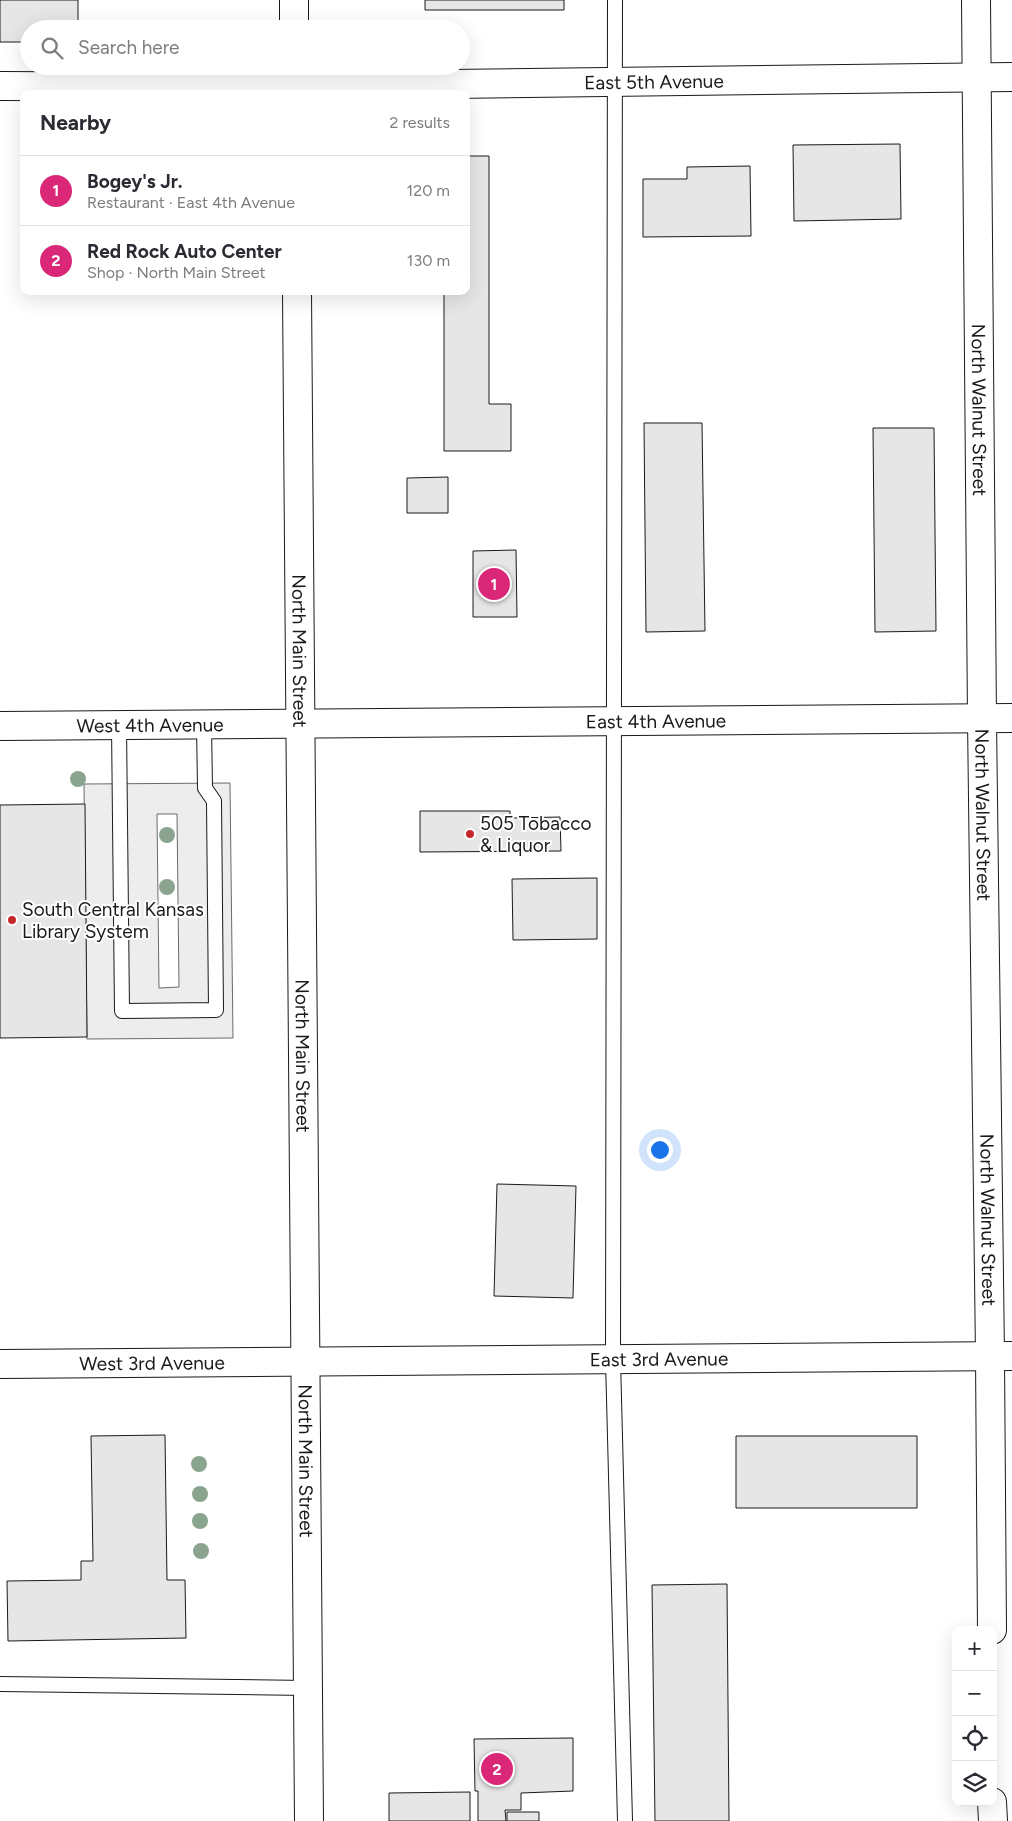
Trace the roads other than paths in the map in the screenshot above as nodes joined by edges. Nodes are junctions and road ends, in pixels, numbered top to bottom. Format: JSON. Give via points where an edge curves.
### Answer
{"nodes":[{"id":1,"x":294,"y":0,"type":"edge"},
{"id":2,"x":615,"y":0,"type":"edge"},
{"id":3,"x":976,"y":0,"type":"edge"},
{"id":4,"x":294,"y":20,"type":"edge"},
{"id":5,"x":976,"y":77,"type":"junction"},
{"id":6,"x":1012,"y":77,"type":"edge"},
{"id":7,"x":616,"y":81,"type":"junction"},
{"id":8,"x":295,"y":82,"type":"edge"},
{"id":9,"x":0,"y":86,"type":"edge"},
{"id":10,"x":296,"y":295,"type":"edge"},
{"id":11,"x":1012,"y":718,"type":"edge"},
{"id":12,"x":982,"y":719,"type":"junction"},
{"id":13,"x":613,"y":723,"type":"junction"},
{"id":14,"x":300,"y":724,"type":"junction"},
{"id":15,"x":119,"y":725,"type":"junction"},
{"id":16,"x":204,"y":725,"type":"junction"},
{"id":17,"x":0,"y":726,"type":"edge"},
{"id":18,"x":1001,"y":1356,"type":"edge"},
{"id":19,"x":613,"y":1360,"type":"junction"},
{"id":20,"x":305,"y":1363,"type":"junction"},
{"id":21,"x":0,"y":1364,"type":"edge"},
{"id":22,"x":992,"y":1626,"type":"edge"},
{"id":23,"x":0,"y":1684,"type":"edge"},
{"id":24,"x":308,"y":1688,"type":"junction"},
{"id":25,"x":992,"y":1806,"type":"edge"},
{"id":26,"x":310,"y":1821,"type":"edge"},
{"id":27,"x":625,"y":1821,"type":"edge"},
{"id":28,"x":992,"y":1821,"type":"edge"}],
"edges":[{"from":1,"to":4,"type":"street"},
{"from":2,"to":7,"type":"lane"},
{"from":3,"to":5,"type":"street","name":"North Walnut Street"},
{"from":5,"to":6,"type":"street","name":"East 5th Avenue"},
{"from":5,"to":7,"type":"street","name":"East 5th Avenue"},
{"from":5,"to":12,"type":"street","name":"North Walnut Street"},
{"from":7,"to":8,"type":"street","name":"East 5th Avenue"},
{"from":7,"to":13,"type":"lane"},
{"from":8,"to":9,"type":"street","name":"East 5th Avenue"},
{"from":10,"to":14,"type":"street","name":"North Main Street"},
{"from":11,"to":12,"type":"street","name":"East 4th Avenue"},
{"from":12,"to":13,"type":"street","name":"East 4th Avenue"},
{"from":12,"to":18,"type":"street","name":"North Walnut Street"},
{"from":13,"to":14,"type":"street","name":"East 4th Avenue"},
{"from":13,"to":19,"type":"lane"},
{"from":14,"to":16,"type":"street","name":"West 4th Avenue"},
{"from":14,"to":20,"type":"street","name":"North Main Street"},
{"from":15,"to":16,"type":"street","name":"West 4th Avenue"},
{"from":15,"to":16,"type":"lane","via":[[122,1011],[216,1010],[214,801],[205,788]]},
{"from":15,"to":17,"type":"street","name":"West 4th Avenue"},
{"from":18,"to":19,"type":"street","name":"East 3rd Avenue"},
{"from":18,"to":22,"type":"street","name":"North Walnut Street"},
{"from":19,"to":20,"type":"street","name":"East 3rd Avenue"},
{"from":19,"to":27,"type":"lane"},
{"from":20,"to":21,"type":"street","name":"West 3rd Avenue"},
{"from":20,"to":24,"type":"street","name":"North Main Street"},
{"from":23,"to":24,"type":"lane"},
{"from":24,"to":26,"type":"street","name":"North Main Street"},
{"from":25,"to":28,"type":"street"}]}
